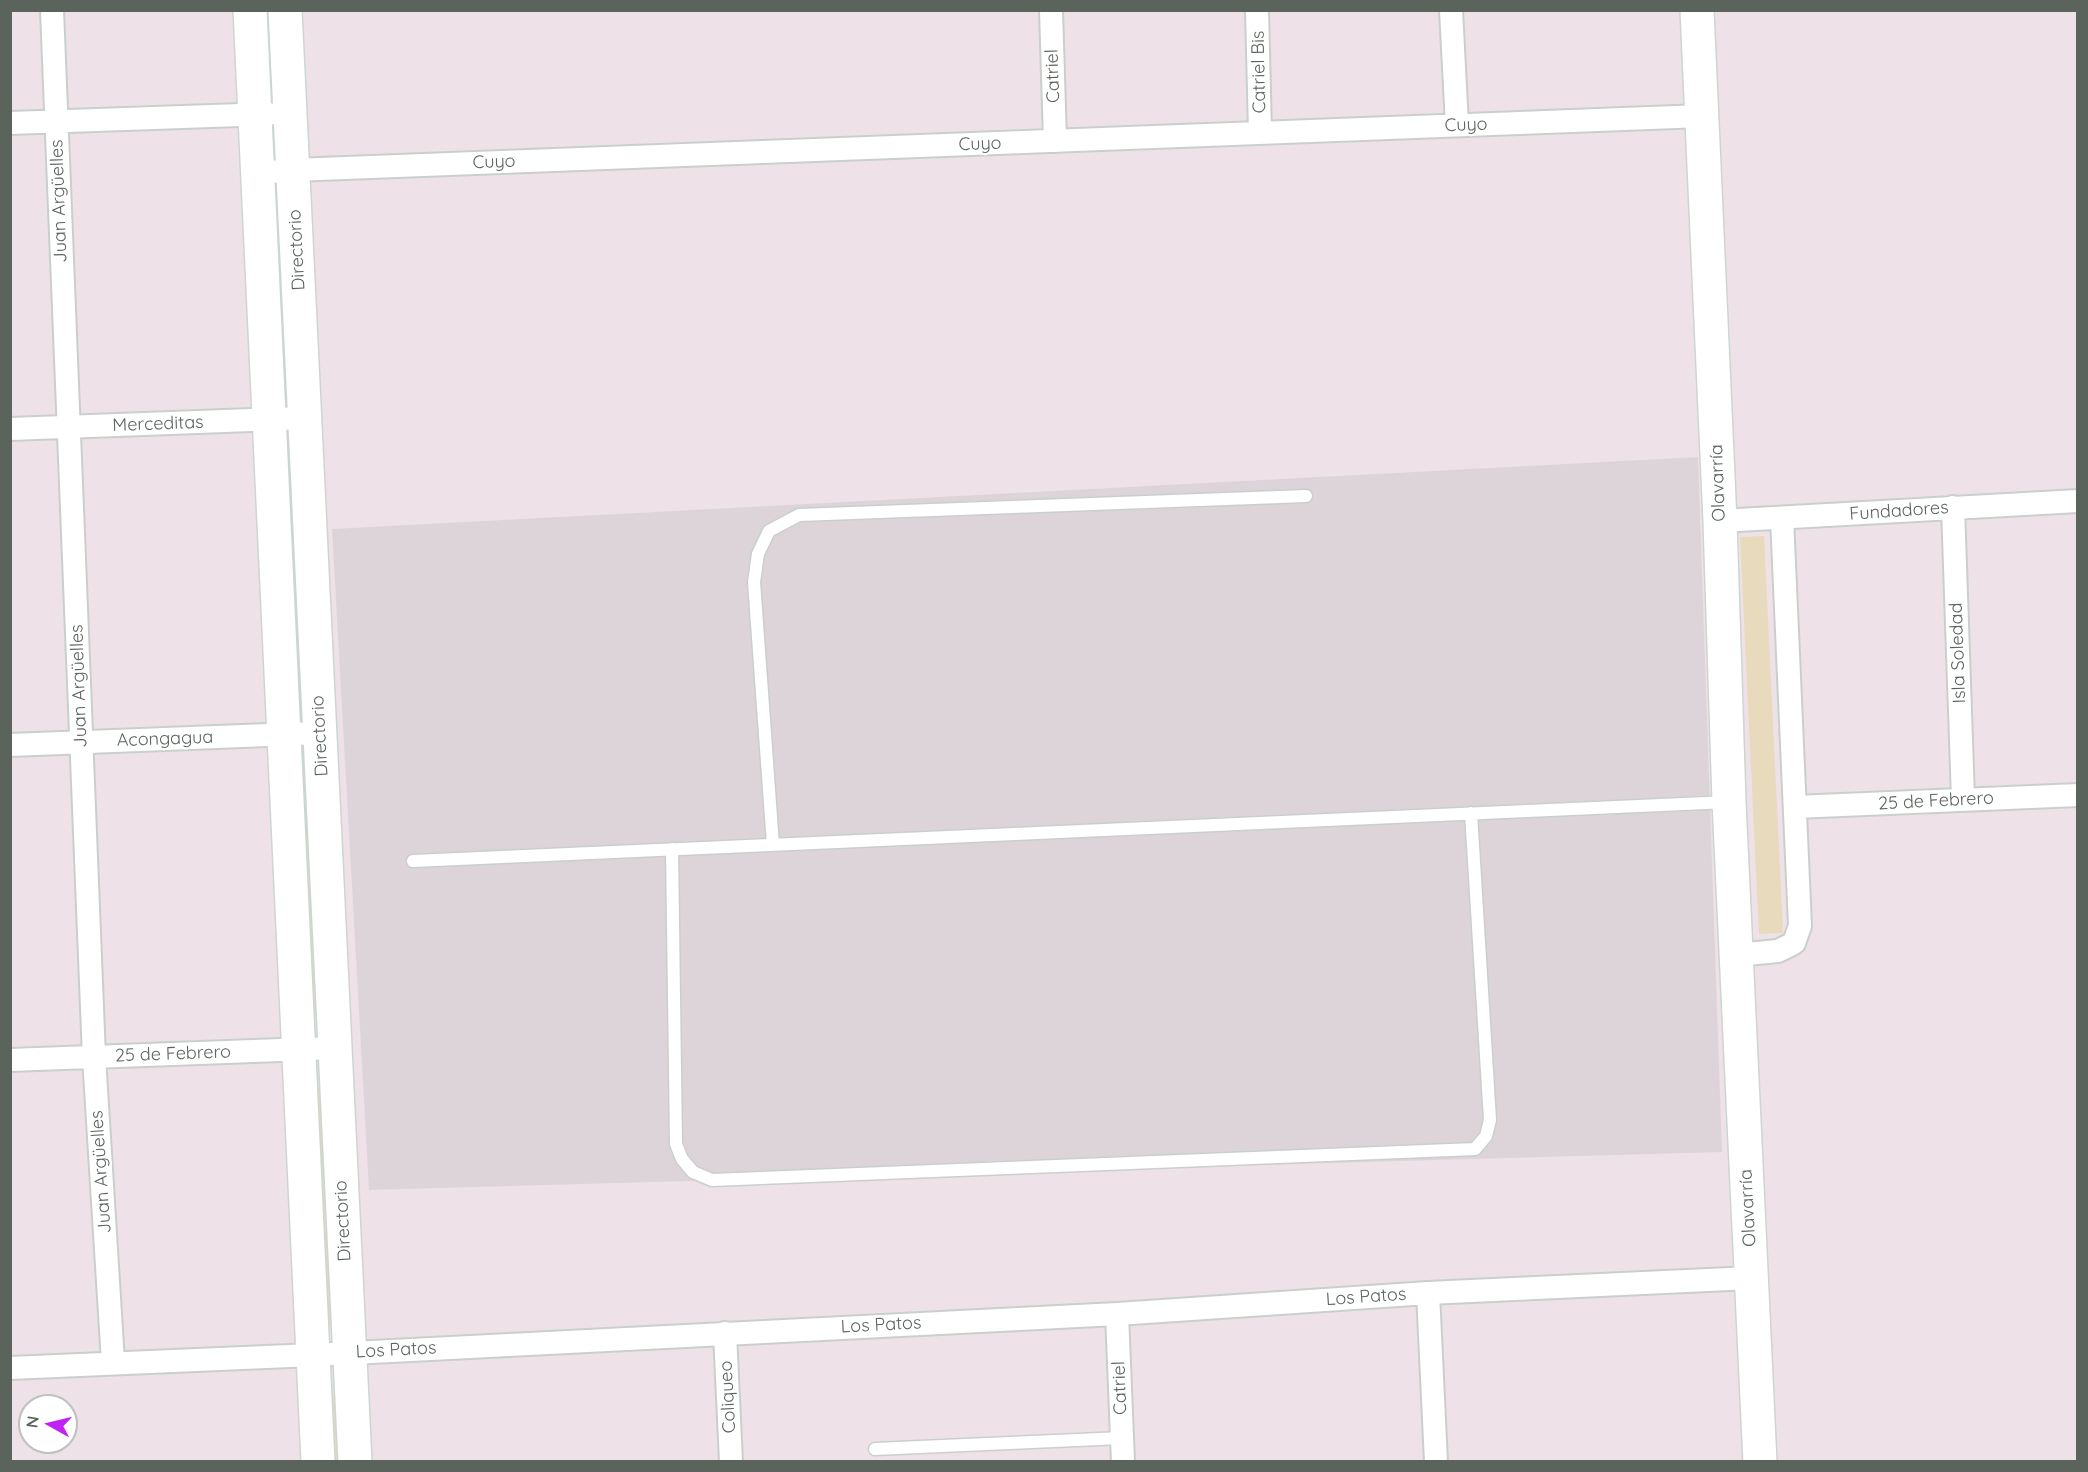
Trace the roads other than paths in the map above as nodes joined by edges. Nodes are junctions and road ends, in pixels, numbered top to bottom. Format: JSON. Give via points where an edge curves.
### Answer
{"nodes":[{"id":1,"x":52,"y":10,"type":"edge"},
{"id":2,"x":250,"y":10,"type":"edge"},
{"id":3,"x":285,"y":10,"type":"edge"},
{"id":4,"x":1050,"y":10,"type":"edge"},
{"id":5,"x":1257,"y":10,"type":"edge"},
{"id":6,"x":1451,"y":10,"type":"edge"},
{"id":7,"x":1697,"y":10,"type":"edge"},
{"id":8,"x":289,"y":112,"type":"junction"},
{"id":9,"x":256,"y":114,"type":"junction"},
{"id":10,"x":1702,"y":116,"type":"junction"},
{"id":11,"x":56,"y":121,"type":"junction"},
{"id":12,"x":10,"y":123,"type":"edge"},
{"id":13,"x":1457,"y":125,"type":"junction"},
{"id":14,"x":1260,"y":133,"type":"junction"},
{"id":15,"x":1055,"y":141,"type":"junction"},
{"id":16,"x":293,"y":170,"type":"junction"},
{"id":17,"x":258,"y":173,"type":"junction"},
{"id":18,"x":305,"y":418,"type":"junction"},
{"id":19,"x":270,"y":419,"type":"junction"},
{"id":20,"x":69,"y":427,"type":"junction"},
{"id":21,"x":10,"y":429,"type":"edge"},
{"id":22,"x":1306,"y":496,"type":"dead end"},
{"id":23,"x":2078,"y":501,"type":"edge"},
{"id":24,"x":1953,"y":507,"type":"junction"},
{"id":25,"x":1782,"y":518,"type":"junction"},
{"id":26,"x":1720,"y":520,"type":"junction"},
{"id":27,"x":320,"y":733,"type":"junction"},
{"id":28,"x":284,"y":734,"type":"junction"},
{"id":29,"x":82,"y":742,"type":"junction"},
{"id":30,"x":10,"y":745,"type":"edge"},
{"id":31,"x":2078,"y":795,"type":"edge"},
{"id":32,"x":1963,"y":799,"type":"junction"},
{"id":33,"x":1729,"y":802,"type":"junction"},
{"id":34,"x":1795,"y":807,"type":"junction"},
{"id":35,"x":1471,"y":813,"type":"junction"},
{"id":36,"x":773,"y":845,"type":"junction"},
{"id":37,"x":672,"y":849,"type":"junction"},
{"id":38,"x":413,"y":861,"type":"dead end"},
{"id":39,"x":1736,"y":955,"type":"junction"},
{"id":40,"x":335,"y":1048,"type":"junction"},
{"id":41,"x":299,"y":1049,"type":"junction"},
{"id":42,"x":94,"y":1057,"type":"junction"},
{"id":43,"x":10,"y":1060,"type":"edge"},
{"id":44,"x":1751,"y":1278,"type":"junction"},
{"id":45,"x":1428,"y":1293,"type":"junction"},
{"id":46,"x":1117,"y":1314,"type":"junction"},
{"id":47,"x":725,"y":1333,"type":"junction"},
{"id":48,"x":350,"y":1353,"type":"junction"},
{"id":49,"x":313,"y":1355,"type":"junction"},
{"id":50,"x":113,"y":1362,"type":"junction"},
{"id":51,"x":10,"y":1368,"type":"edge"},
{"id":52,"x":1122,"y":1438,"type":"junction"},
{"id":53,"x":875,"y":1449,"type":"dead end"},
{"id":54,"x":318,"y":1461,"type":"edge"},
{"id":55,"x":355,"y":1461,"type":"edge"},
{"id":56,"x":731,"y":1461,"type":"edge"},
{"id":57,"x":1123,"y":1461,"type":"edge"},
{"id":58,"x":1436,"y":1461,"type":"edge"},
{"id":59,"x":1760,"y":1461,"type":"edge"}],
"edges":[{"from":1,"to":11,"type":"street","name":"Juan Argüelles"},
{"from":2,"to":9,"type":"main road","name":"Directorio"},
{"from":3,"to":8,"type":"main road","name":"Directorio"},
{"from":4,"to":15,"type":"street","name":"Catriel"},
{"from":5,"to":14,"type":"street","name":"Catriel Bis"},
{"from":6,"to":13,"type":"street"},
{"from":7,"to":10,"type":"main road","name":"Olavarría"},
{"from":8,"to":9,"type":"street"},
{"from":8,"to":16,"type":"main road","name":"Directorio"},
{"from":9,"to":11,"type":"street"},
{"from":9,"to":17,"type":"main road","name":"Directorio"},
{"from":10,"to":13,"type":"street","name":"Cuyo"},
{"from":10,"to":26,"type":"main road","name":"Olavarría"},
{"from":11,"to":12,"type":"street"},
{"from":11,"to":20,"type":"street","name":"Juan Argüelles"},
{"from":13,"to":14,"type":"street","name":"Cuyo"},
{"from":14,"to":15,"type":"street","name":"Cuyo"},
{"from":15,"to":16,"type":"street","name":"Cuyo"},
{"from":16,"to":17,"type":"street","name":"Cuyo"},
{"from":16,"to":18,"type":"main road","name":"Directorio"},
{"from":17,"to":19,"type":"main road","name":"Directorio"},
{"from":18,"to":19,"type":"street","name":"Merceditas"},
{"from":18,"to":27,"type":"main road","name":"Directorio"},
{"from":19,"to":20,"type":"street","name":"Merceditas"},
{"from":19,"to":28,"type":"main road","name":"Directorio"},
{"from":20,"to":21,"type":"street","name":"Merceditas"},
{"from":20,"to":29,"type":"street","name":"Juan Argüelles"},
{"from":22,"to":36,"type":"lane","via":[[799,515],[769,531],[758,554],[754,582]]},
{"from":23,"to":24,"type":"street","name":"Fundadores"},
{"from":24,"to":25,"type":"street","name":"Fundadores"},
{"from":24,"to":32,"type":"street","name":"Isla Soledad"},
{"from":25,"to":26,"type":"street","name":"Fundadores"},
{"from":25,"to":34,"type":"street"},
{"from":26,"to":33,"type":"main road","name":"Olavarría"},
{"from":27,"to":28,"type":"street","name":"Acongagua"},
{"from":27,"to":40,"type":"main road","name":"Directorio"},
{"from":28,"to":29,"type":"street","name":"Acongagua"},
{"from":28,"to":41,"type":"main road","name":"Directorio"},
{"from":29,"to":30,"type":"street","name":"Acongagua"},
{"from":29,"to":42,"type":"street","name":"Juan Argüelles"},
{"from":31,"to":32,"type":"street","name":"25 de Febrero"},
{"from":32,"to":34,"type":"street","name":"25 de Febrero"},
{"from":33,"to":35,"type":"lane"},
{"from":33,"to":39,"type":"main road","name":"Olavarría"},
{"from":34,"to":39,"type":"street","via":[[1800,926],[1794,943],[1778,951]]},
{"from":35,"to":36,"type":"lane"},
{"from":35,"to":37,"type":"lane","via":[[1490,1120],[1486,1136],[1475,1149],[712,1180],[693,1172],[676,1144]]},
{"from":36,"to":37,"type":"lane"},
{"from":37,"to":38,"type":"lane"},
{"from":39,"to":44,"type":"main road","name":"Olavarría"},
{"from":40,"to":41,"type":"street","name":"25 de Febrero"},
{"from":40,"to":48,"type":"main road","name":"Directorio"},
{"from":41,"to":42,"type":"street","name":"25 de Febrero"},
{"from":41,"to":49,"type":"main road","name":"Directorio"},
{"from":42,"to":43,"type":"street","name":"25 de Febrero"},
{"from":42,"to":50,"type":"street","name":"Juan Argüelles"},
{"from":44,"to":45,"type":"street","name":"Los Patos"},
{"from":44,"to":59,"type":"main road","name":"Olavarría"},
{"from":45,"to":46,"type":"street","name":"Los Patos"},
{"from":45,"to":58,"type":"street"},
{"from":46,"to":47,"type":"street","name":"Los Patos"},
{"from":46,"to":52,"type":"street","name":"Catriel"},
{"from":47,"to":48,"type":"street","name":"Los Patos"},
{"from":47,"to":56,"type":"street","name":"Coliqueo"},
{"from":48,"to":49,"type":"street","name":"Los Patos"},
{"from":48,"to":55,"type":"main road","name":"Directorio"},
{"from":49,"to":50,"type":"street","name":"Los Patos"},
{"from":49,"to":54,"type":"main road","name":"Directorio"},
{"from":50,"to":51,"type":"street","name":"Los Patos"},
{"from":52,"to":53,"type":"lane"},
{"from":52,"to":57,"type":"street","name":"Catriel"}]}
